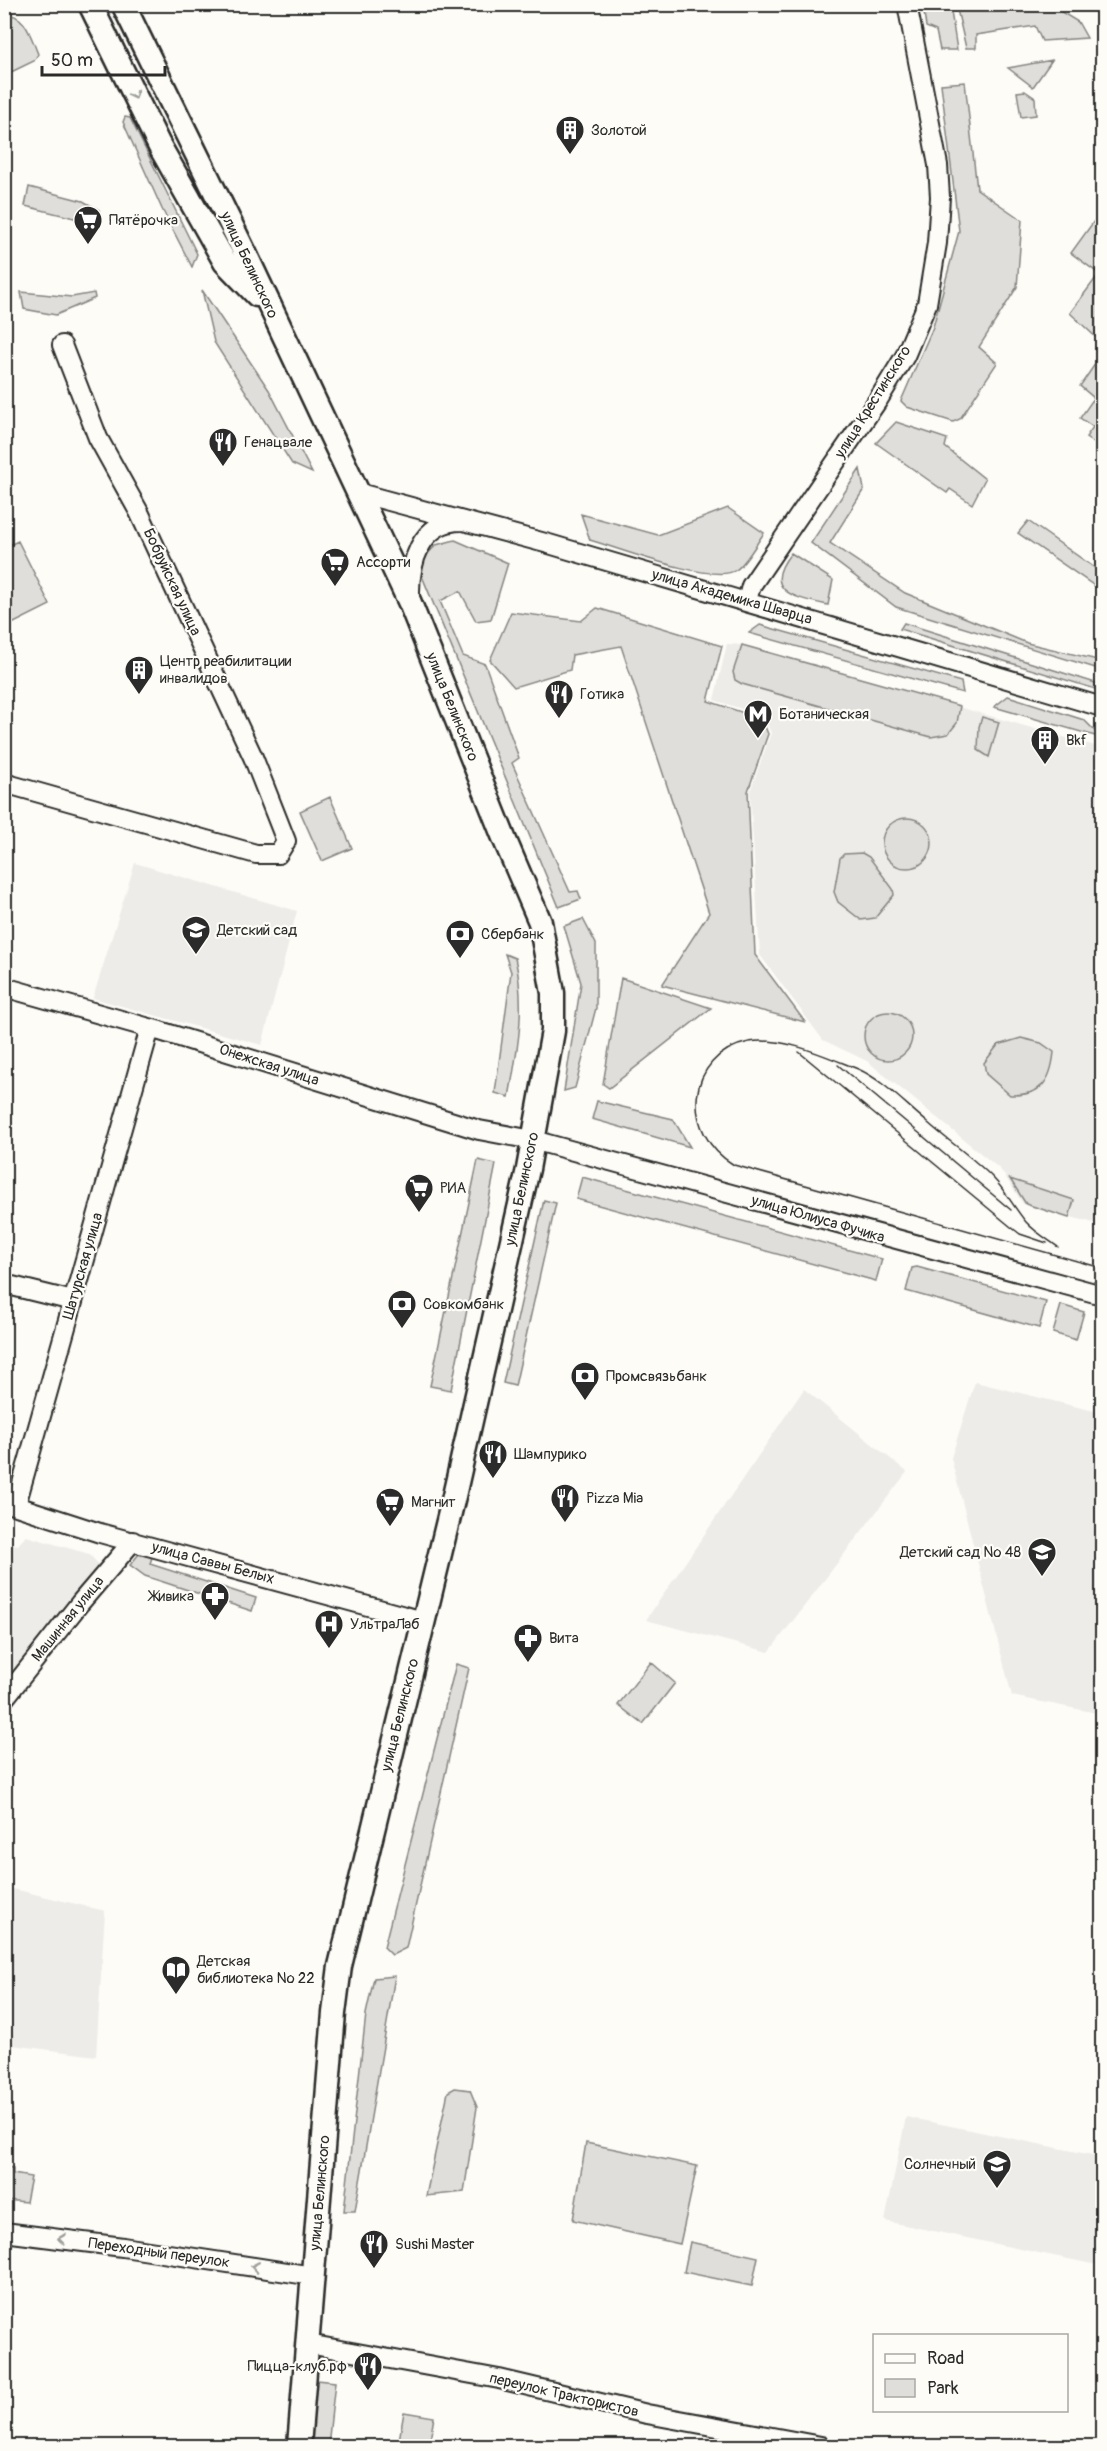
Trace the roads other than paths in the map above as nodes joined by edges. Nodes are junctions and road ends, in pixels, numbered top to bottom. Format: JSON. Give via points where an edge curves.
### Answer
{"nodes":[{"id":1,"x":90,"y":4,"type":"edge"},
{"id":2,"x":123,"y":4,"type":"edge"},
{"id":3,"x":907,"y":4,"type":"edge"},
{"id":4,"x":270,"y":310,"type":"junction"},
{"id":5,"x":62,"y":345,"type":"dead end"},
{"id":6,"x":359,"y":492,"type":"junction"},
{"id":7,"x":467,"y":520,"type":"junction"},
{"id":8,"x":747,"y":601,"type":"junction"},
{"id":9,"x":410,"y":603,"type":"junction"},
{"id":10,"x":1102,"y":707,"type":"edge"},
{"id":11,"x":4,"y":783,"type":"edge"},
{"id":12,"x":4,"y":987,"type":"edge"},
{"id":13,"x":150,"y":1028,"type":"junction"},
{"id":14,"x":533,"y":1140,"type":"junction"},
{"id":15,"x":4,"y":1284,"type":"edge"},
{"id":16,"x":1102,"y":1295,"type":"edge"},
{"id":17,"x":73,"y":1301,"type":"junction"},
{"id":18,"x":10,"y":1503,"type":"edge"},
{"id":19,"x":133,"y":1541,"type":"junction"},
{"id":20,"x":423,"y":1621,"type":"junction"},
{"id":21,"x":4,"y":1699,"type":"edge"},
{"id":22,"x":4,"y":2232,"type":"edge"},
{"id":23,"x":313,"y":2276,"type":"junction"},
{"id":24,"x":308,"y":2344,"type":"junction"},
{"id":25,"x":299,"y":2446,"type":"edge"},
{"id":26,"x":821,"y":2446,"type":"edge"}],
"edges":[{"from":1,"to":4,"type":"main road","one_way":true,"via":[[159,145],[225,262]]},
{"from":2,"to":4,"type":"main road","name":"улица Белинского"},
{"from":3,"to":8,"type":"street","name":"улица Крестинского","via":[[938,165],[937,243],[927,304],[905,356],[751,586]]},
{"from":4,"to":6,"type":"main road","name":"улица Белинского"},
{"from":5,"to":11,"type":"street","name":"Бобруйская улица","via":[[98,438],[139,512],[253,757],[286,841],[278,854],[256,854]]},
{"from":6,"to":7,"type":"street","name":"улица Академика Шварца"},
{"from":6,"to":9,"type":"main road","name":"улица Белинского"},
{"from":7,"to":8,"type":"street","name":"улица Академика Шварца"},
{"from":7,"to":9,"type":"street","via":[[436,528],[418,548],[410,573]]},
{"from":8,"to":10,"type":"street","name":"улица Академика Шварца"},
{"from":9,"to":14,"type":"main road","name":"улица Белинского","via":[[540,922],[549,959],[553,1031]]},
{"from":12,"to":13,"type":"street","name":"Онежская улица"},
{"from":13,"to":14,"type":"street","name":"Онежская улица","via":[[479,1130]]},
{"from":13,"to":17,"type":"street","name":"Шатурская улица"},
{"from":14,"to":16,"type":"street","name":"улица Юлиуса Фучика"},
{"from":14,"to":20,"type":"main road","name":"улица Белинского"},
{"from":15,"to":17,"type":"street"},
{"from":17,"to":18,"type":"street","name":"Шатурская улица"},
{"from":18,"to":19,"type":"street","name":"улица Саввы Белых"},
{"from":19,"to":20,"type":"street","name":"улица Саввы Белых"},
{"from":19,"to":21,"type":"street","name":"Машинная улица"},
{"from":20,"to":23,"type":"main road","name":"улица Белинского","via":[[340,1966]]},
{"from":23,"to":22,"type":"street","name":"Переходный переулок","one_way":true},
{"from":23,"to":24,"type":"main road","name":"улица Белинского"},
{"from":24,"to":25,"type":"main road","name":"улица Белинского"},
{"from":24,"to":26,"type":"street","name":"переулок Трактористов"}]}
